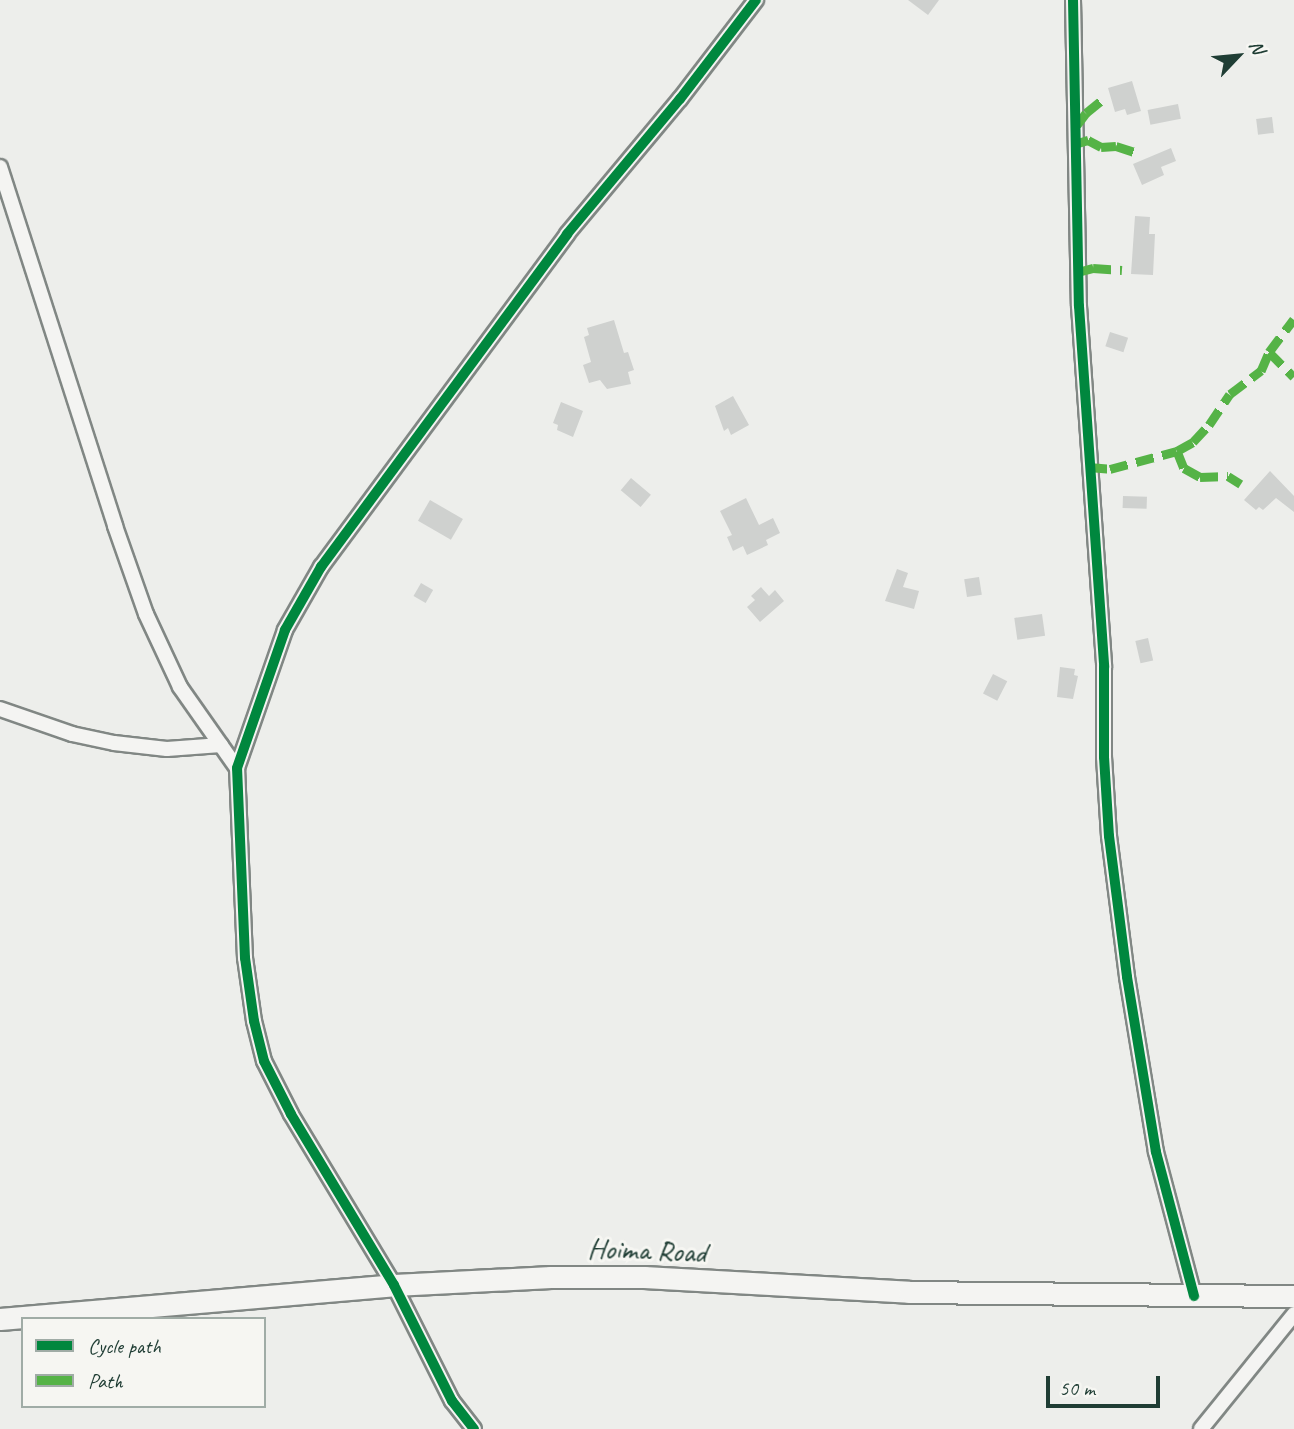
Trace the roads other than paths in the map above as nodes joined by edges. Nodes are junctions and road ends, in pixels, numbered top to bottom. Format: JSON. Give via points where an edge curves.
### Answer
{"nodes":[{"id":1,"x":756,"y":0,"type":"edge"},
{"id":2,"x":1073,"y":0,"type":"edge"},
{"id":3,"x":0,"y":167,"type":"edge"},
{"id":4,"x":4,"y":191,"type":"edge"},
{"id":5,"x":0,"y":709,"type":"edge"},
{"id":6,"x":221,"y":745,"type":"junction"},
{"id":7,"x":237,"y":768,"type":"junction"},
{"id":8,"x":394,"y":1285,"type":"junction"},
{"id":9,"x":1194,"y":1296,"type":"junction"},
{"id":10,"x":1294,"y":1296,"type":"edge"},
{"id":11,"x":1294,"y":1314,"type":"edge"},
{"id":12,"x":21,"y":1317,"type":"edge"},
{"id":13,"x":23,"y":1317,"type":"edge"},
{"id":14,"x":0,"y":1319,"type":"edge"},
{"id":15,"x":474,"y":1429,"type":"edge"},
{"id":16,"x":1201,"y":1429,"type":"edge"}],
"edges":[{"from":1,"to":7,"type":"street","via":[[567,234],[321,567],[285,630]]},
{"from":2,"to":9,"type":"street","via":[[1079,306],[1104,667],[1109,836],[1126,977],[1156,1152]]},
{"from":3,"to":4,"type":"street"},
{"from":4,"to":6,"type":"street","via":[[146,614],[180,687]]},
{"from":5,"to":6,"type":"street","via":[[114,743],[167,749]]},
{"from":6,"to":7,"type":"street"},
{"from":7,"to":8,"type":"street","via":[[245,958],[264,1061]]},
{"from":8,"to":9,"type":"main road","name":"Hoima Road","via":[[644,1277],[909,1292]]},
{"from":8,"to":13,"type":"main road","name":"Hoima Road"},
{"from":8,"to":15,"type":"street","via":[[452,1401]]},
{"from":9,"to":10,"type":"main road","name":"Hoima Road"},
{"from":11,"to":16,"type":"street"},
{"from":12,"to":14,"type":"main road","name":"Hoima Road"}]}
